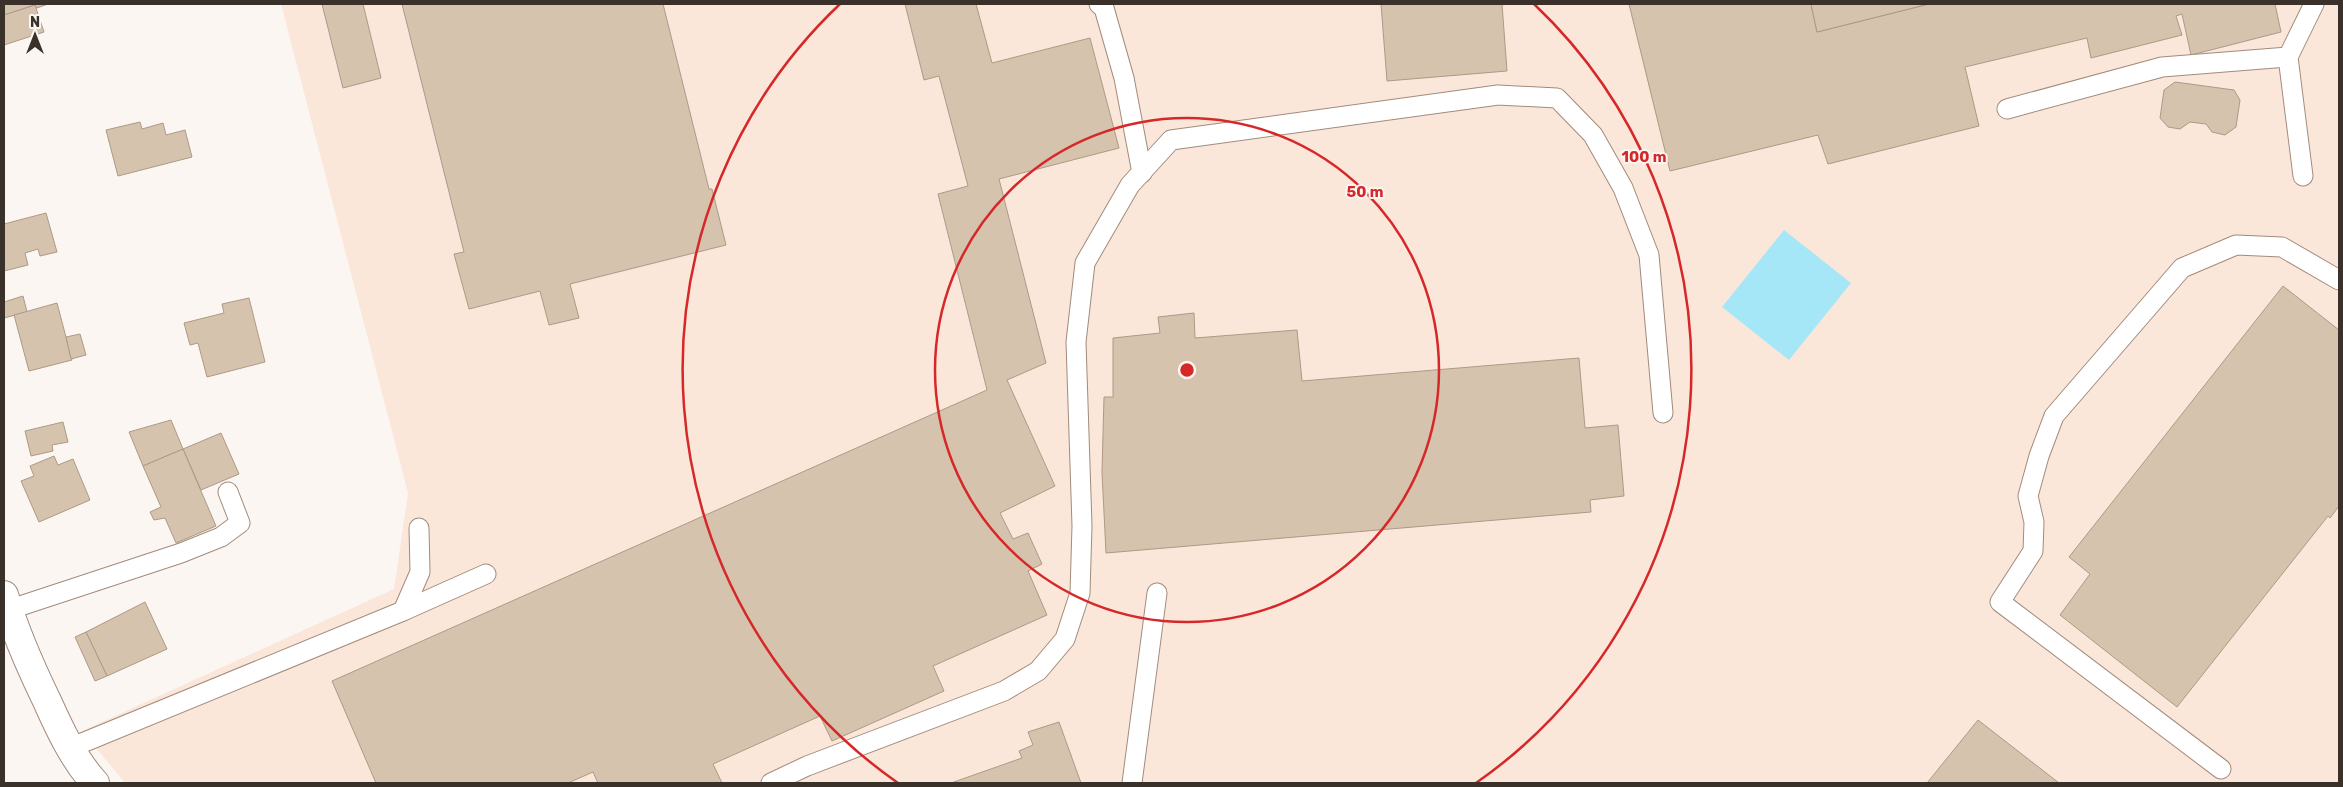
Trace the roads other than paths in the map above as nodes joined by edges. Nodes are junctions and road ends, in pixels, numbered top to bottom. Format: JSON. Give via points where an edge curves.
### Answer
{"nodes":[{"id":1,"x":1099,"y":4,"type":"edge"},
{"id":2,"x":2314,"y":4,"type":"edge"},
{"id":3,"x":2288,"y":57,"type":"junction"},
{"id":4,"x":2007,"y":109,"type":"dead end"},
{"id":5,"x":1142,"y":173,"type":"junction"},
{"id":6,"x":2303,"y":176,"type":"dead end"},
{"id":7,"x":2339,"y":280,"type":"edge"},
{"id":8,"x":1663,"y":413,"type":"dead end"},
{"id":9,"x":228,"y":492,"type":"dead end"},
{"id":10,"x":419,"y":528,"type":"dead end"},
{"id":11,"x":486,"y":574,"type":"dead end"},
{"id":12,"x":1157,"y":593,"type":"dead end"},
{"id":13,"x":6,"y":602,"type":"edge"},
{"id":14,"x":403,"y":611,"type":"junction"},
{"id":15,"x":70,"y":748,"type":"junction"},
{"id":16,"x":2221,"y":770,"type":"dead end"},
{"id":17,"x":95,"y":783,"type":"edge"},
{"id":18,"x":771,"y":783,"type":"edge"},
{"id":19,"x":1132,"y":783,"type":"edge"}],
"edges":[{"from":1,"to":5,"type":"lane","via":[[1104,8],[1124,78]]},
{"from":2,"to":3,"type":"lane"},
{"from":3,"to":4,"type":"lane","via":[[2162,68]]},
{"from":3,"to":6,"type":"lane"},
{"from":5,"to":8,"type":"lane","via":[[1171,140],[1498,95],[1557,98],[1593,135],[1623,188],[1649,255]]},
{"from":5,"to":18,"type":"lane","via":[[1130,185],[1085,263],[1076,342],[1082,526],[1080,593],[1065,639],[1038,671],[1004,691],[807,766]]},
{"from":7,"to":16,"type":"lane","via":[[2282,247],[2236,245],[2182,268],[2054,416],[2028,496],[2034,522],[2033,551],[2000,602]]},
{"from":9,"to":13,"type":"lane","via":[[240,522],[221,537],[181,553]]},
{"from":10,"to":14,"type":"lane","via":[[420,572]]},
{"from":11,"to":14,"type":"lane"},
{"from":12,"to":19,"type":"lane"},
{"from":13,"to":15,"type":"street","via":[[23,652]]},
{"from":14,"to":15,"type":"lane"},
{"from":15,"to":17,"type":"street"}]}
